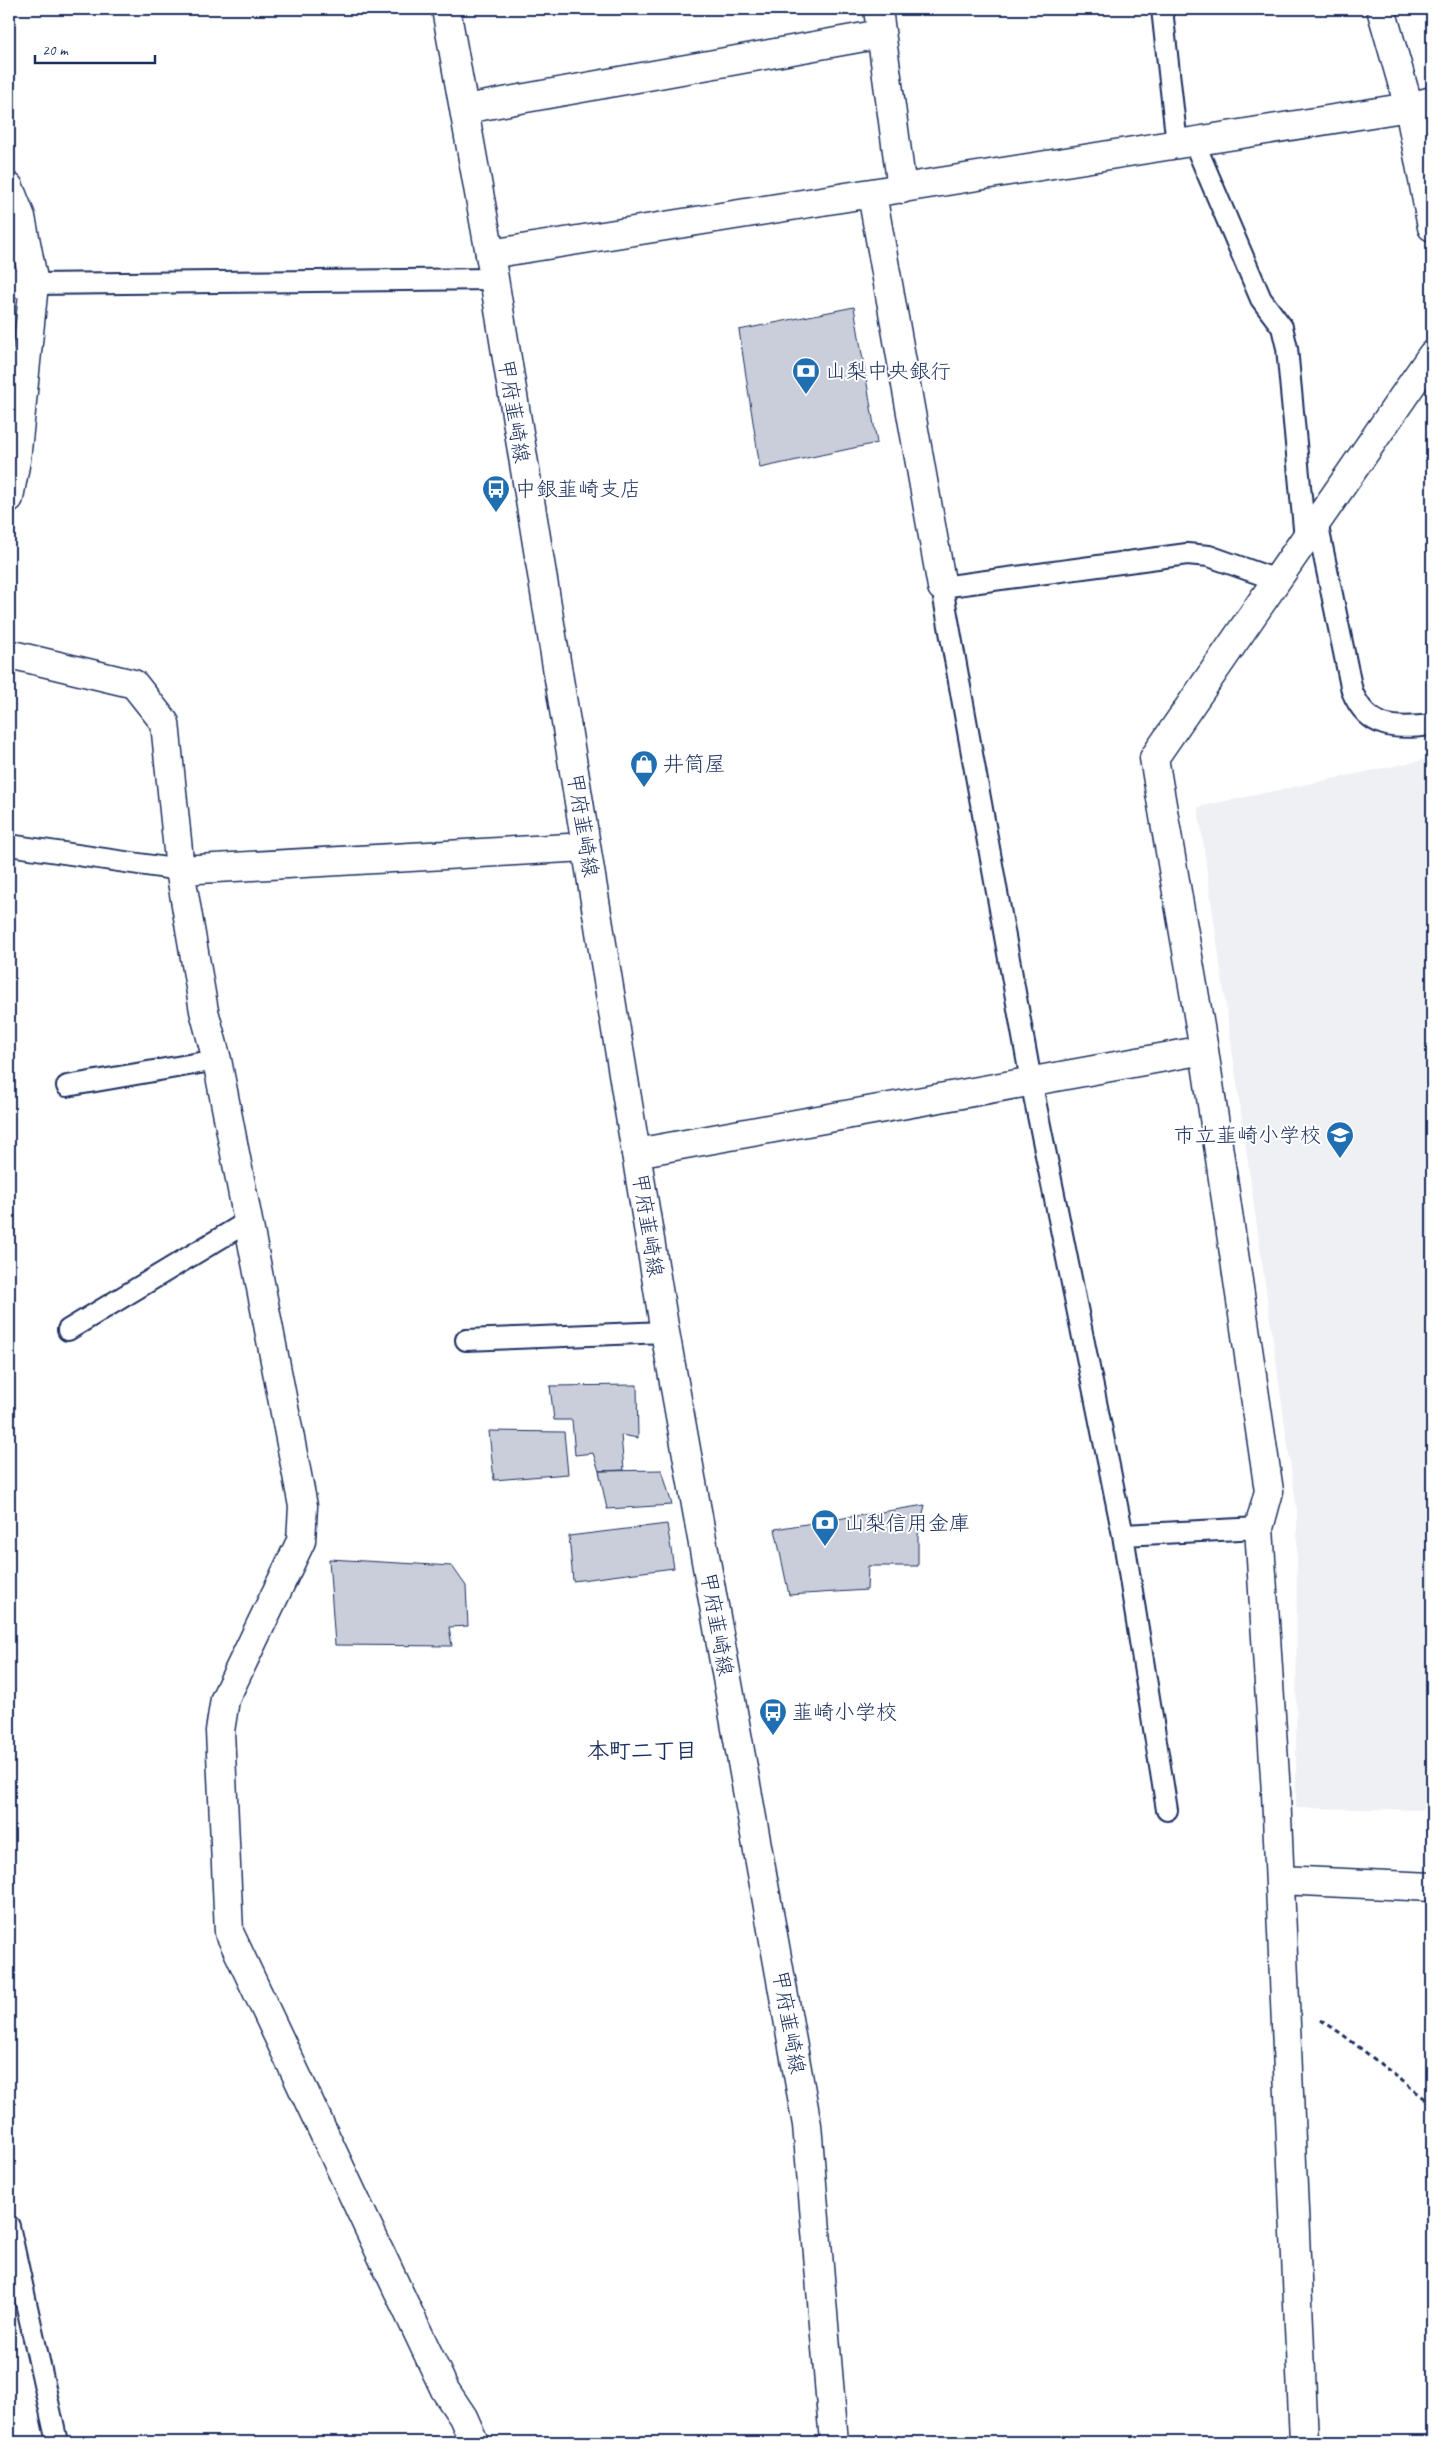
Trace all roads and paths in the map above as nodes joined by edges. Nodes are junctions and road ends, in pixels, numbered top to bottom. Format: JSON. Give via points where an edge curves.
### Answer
{"nodes":[{"id":1,"x":446,"y":9,"type":"edge"},
{"id":2,"x":1162,"y":9,"type":"edge"},
{"id":3,"x":1381,"y":9,"type":"edge"},
{"id":4,"x":880,"y":21,"type":"edge"},
{"id":5,"x":1420,"y":104,"type":"edge"},
{"id":6,"x":465,"y":109,"type":"junction"},
{"id":7,"x":1185,"y":143,"type":"junction"},
{"id":8,"x":9,"y":187,"type":"edge"},
{"id":9,"x":902,"y":189,"type":"junction"},
{"id":10,"x":872,"y":194,"type":"junction"},
{"id":11,"x":1432,"y":227,"type":"edge"},
{"id":12,"x":491,"y":267,"type":"junction"},
{"id":13,"x":21,"y":284,"type":"edge"},
{"id":14,"x":1432,"y":355,"type":"edge"},
{"id":15,"x":9,"y":498,"type":"edge"},
{"id":16,"x":1311,"y":530,"type":"junction"},
{"id":17,"x":1277,"y":580,"type":"junction"},
{"id":18,"x":942,"y":586,"type":"junction"},
{"id":19,"x":9,"y":654,"type":"edge"},
{"id":20,"x":1432,"y":725,"type":"edge"},
{"id":21,"x":9,"y":845,"type":"edge"},
{"id":22,"x":586,"y":847,"type":"junction"},
{"id":23,"x":180,"y":870,"type":"junction"},
{"id":24,"x":1204,"y":1050,"type":"junction"},
{"id":25,"x":217,"y":1060,"type":"junction"},
{"id":26,"x":1031,"y":1081,"type":"junction"},
{"id":27,"x":67,"y":1086,"type":"dead end"},
{"id":28,"x":636,"y":1153,"type":"junction"},
{"id":29,"x":248,"y":1222,"type":"junction"},
{"id":30,"x":68,"y":1330,"type":"dead end"},
{"id":31,"x":665,"y":1332,"type":"junction"},
{"id":32,"x":466,"y":1340,"type":"dead end"},
{"id":33,"x":1259,"y":1528,"type":"junction"},
{"id":34,"x":1123,"y":1535,"type":"junction"},
{"id":35,"x":1167,"y":1810,"type":"dead end"},
{"id":36,"x":1280,"y":1880,"type":"junction"},
{"id":37,"x":1432,"y":1887,"type":"edge"},
{"id":38,"x":1285,"y":1997,"type":"junction"},
{"id":39,"x":1432,"y":2104,"type":"edge"},
{"id":40,"x":9,"y":2226,"type":"edge"},
{"id":41,"x":57,"y":2442,"type":"edge"},
{"id":42,"x":474,"y":2442,"type":"edge"},
{"id":43,"x":834,"y":2442,"type":"edge"},
{"id":44,"x":1304,"y":2442,"type":"edge"}],
"edges":[{"from":1,"to":6,"type":"street","name":"甲府韮崎線"},
{"from":2,"to":7,"type":"lane"},
{"from":3,"to":5,"type":"street"},
{"from":4,"to":6,"type":"street"},
{"from":4,"to":9,"type":"street"},
{"from":5,"to":7,"type":"street"},
{"from":5,"to":11,"type":"street"},
{"from":6,"to":12,"type":"street","name":"甲府韮崎線"},
{"from":7,"to":9,"type":"street"},
{"from":7,"to":16,"type":"lane","via":[[1261,299],[1282,327]]},
{"from":8,"to":13,"type":"street","via":[[21,217]]},
{"from":9,"to":10,"type":"street"},
{"from":10,"to":12,"type":"street"},
{"from":10,"to":18,"type":"street"},
{"from":12,"to":13,"type":"lane"},
{"from":12,"to":22,"type":"street","name":"甲府韮崎線"},
{"from":13,"to":15,"type":"street","via":[[16,460]]},
{"from":14,"to":16,"type":"street"},
{"from":16,"to":17,"type":"street"},
{"from":16,"to":20,"type":"lane","via":[[1359,708],[1384,726]]},
{"from":17,"to":18,"type":"lane","via":[[1209,556],[1187,554]]},
{"from":17,"to":24,"type":"street","via":[[1154,758]]},
{"from":18,"to":26,"type":"lane"},
{"from":19,"to":23,"type":"street","via":[[134,684],[165,723]]},
{"from":21,"to":23,"type":"lane"},
{"from":22,"to":23,"type":"street"},
{"from":22,"to":28,"type":"street","name":"甲府韮崎線"},
{"from":23,"to":25,"type":"street","via":[[204,1011]]},
{"from":24,"to":26,"type":"street"},
{"from":24,"to":33,"type":"street","via":[[1269,1491]]},
{"from":25,"to":27,"type":"lane"},
{"from":25,"to":29,"type":"street"},
{"from":26,"to":28,"type":"street"},
{"from":26,"to":34,"type":"lane"},
{"from":28,"to":31,"type":"street","name":"甲府韮崎線"},
{"from":29,"to":30,"type":"lane"},
{"from":29,"to":42,"type":"street","via":[[303,1506],[300,1541],[225,1699],[220,1731],[229,1932],[445,2390],[463,2417]]},
{"from":31,"to":32,"type":"lane"},
{"from":31,"to":43,"type":"street","name":"甲府韮崎線","via":[[807,2125]]},
{"from":33,"to":34,"type":"lane"},
{"from":33,"to":36,"type":"street"},
{"from":34,"to":35,"type":"lane"},
{"from":36,"to":37,"type":"street"},
{"from":36,"to":38,"type":"street"},
{"from":38,"to":39,"type":"path","via":[[1342,2034]]},
{"from":38,"to":44,"type":"street"},
{"from":40,"to":41,"type":"lane"}]}
